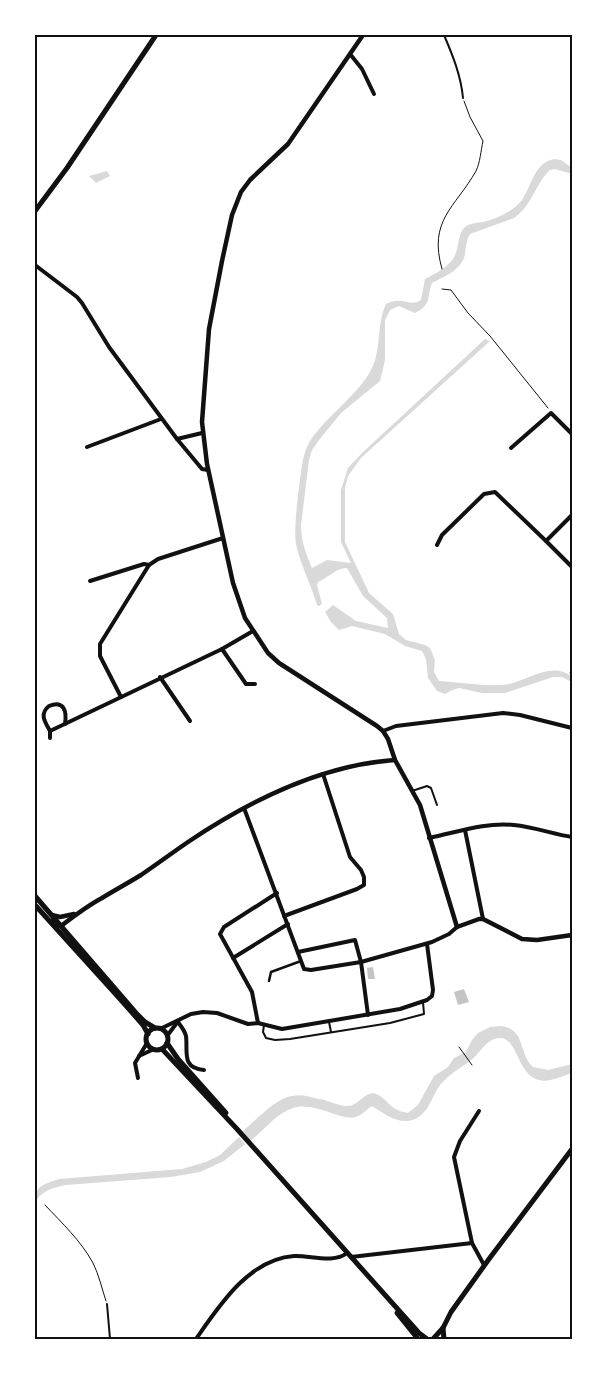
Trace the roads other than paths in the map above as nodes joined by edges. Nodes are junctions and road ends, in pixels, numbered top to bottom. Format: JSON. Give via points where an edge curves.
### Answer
{"nodes":[{"id":1,"x":156,"y":35,"type":"edge"},
{"id":2,"x":363,"y":35,"type":"edge"},
{"id":3,"x":444,"y":35,"type":"edge"},
{"id":4,"x":350,"y":54,"type":"junction"},
{"id":5,"x":374,"y":94,"type":"dead end"},
{"id":6,"x":463,"y":98,"type":"road end"},
{"id":7,"x":35,"y":211,"type":"edge"},
{"id":8,"x":35,"y":265,"type":"edge"},
{"id":9,"x":161,"y":419,"type":"junction"},
{"id":10,"x":202,"y":433,"type":"junction"},
{"id":11,"x":572,"y":434,"type":"edge"},
{"id":12,"x":177,"y":439,"type":"junction"},
{"id":13,"x":87,"y":447,"type":"dead end"},
{"id":14,"x":511,"y":448,"type":"dead end"},
{"id":15,"x":208,"y":470,"type":"junction"},
{"id":16,"x":572,"y":515,"type":"edge"},
{"id":17,"x":223,"y":538,"type":"junction"},
{"id":18,"x":546,"y":541,"type":"junction"},
{"id":19,"x":437,"y":545,"type":"dead end"},
{"id":20,"x":149,"y":565,"type":"junction"},
{"id":21,"x":572,"y":566,"type":"edge"},
{"id":22,"x":90,"y":581,"type":"dead end"},
{"id":23,"x":253,"y":631,"type":"junction"},
{"id":24,"x":222,"y":649,"type":"junction"},
{"id":25,"x":160,"y":677,"type":"junction"},
{"id":26,"x":254,"y":684,"type":"dead end"},
{"id":27,"x":121,"y":697,"type":"junction"},
{"id":28,"x":74,"y":720,"type":"junction"},
{"id":29,"x":190,"y":721,"type":"dead end"},
{"id":30,"x":65,"y":724,"type":"junction"},
{"id":31,"x":78,"y":726,"type":"dead end"},
{"id":32,"x":572,"y":728,"type":"edge"},
{"id":33,"x":50,"y":731,"type":"junction"},
{"id":34,"x":383,"y":731,"type":"junction"},
{"id":35,"x":50,"y":738,"type":"dead end"},
{"id":36,"x":395,"y":760,"type":"junction"},
{"id":37,"x":323,"y":774,"type":"junction"},
{"id":38,"x":412,"y":791,"type":"junction"},
{"id":39,"x":437,"y":805,"type":"dead end"},
{"id":40,"x":244,"y":808,"type":"junction"},
{"id":41,"x":465,"y":830,"type":"junction"},
{"id":42,"x":572,"y":837,"type":"edge"},
{"id":43,"x":429,"y":838,"type":"junction"},
{"id":44,"x":276,"y":893,"type":"junction"},
{"id":45,"x":35,"y":896,"type":"edge"},
{"id":46,"x":35,"y":903,"type":"edge"},
{"id":47,"x":40,"y":910,"type":"edge"},
{"id":48,"x":78,"y":913,"type":"junction"},
{"id":49,"x":52,"y":915,"type":"junction"},
{"id":50,"x":284,"y":916,"type":"junction"},
{"id":51,"x":483,"y":919,"type":"junction"},
{"id":52,"x":288,"y":924,"type":"junction"},
{"id":53,"x":61,"y":926,"type":"junction"},
{"id":54,"x":457,"y":927,"type":"junction"},
{"id":55,"x":572,"y":934,"type":"edge"},
{"id":56,"x":427,"y":944,"type":"junction"},
{"id":57,"x":298,"y":952,"type":"junction"},
{"id":58,"x":233,"y":958,"type":"junction"},
{"id":59,"x":301,"y":961,"type":"junction"},
{"id":60,"x":361,"y":962,"type":"junction"},
{"id":61,"x":269,"y":981,"type":"dead end"},
{"id":62,"x":423,"y":1002,"type":"junction"},
{"id":63,"x":368,"y":1015,"type":"junction"},
{"id":64,"x":329,"y":1020,"type":"junction"},
{"id":65,"x":178,"y":1022,"type":"junction"},
{"id":66,"x":258,"y":1023,"type":"junction"},
{"id":67,"x":264,"y":1025,"type":"junction"},
{"id":68,"x":158,"y":1029,"type":"junction"},
{"id":69,"x":331,"y":1032,"type":"junction"},
{"id":70,"x":148,"y":1034,"type":"junction"},
{"id":71,"x":168,"y":1036,"type":"junction"},
{"id":72,"x":147,"y":1043,"type":"junction"},
{"id":73,"x":167,"y":1043,"type":"junction"},
{"id":74,"x":154,"y":1049,"type":"junction"},
{"id":75,"x":162,"y":1049,"type":"junction"},
{"id":76,"x":139,"y":1056,"type":"junction"},
{"id":77,"x":204,"y":1070,"type":"dead end"},
{"id":78,"x":138,"y":1078,"type":"dead end"},
{"id":79,"x":479,"y":1111,"type":"dead end"},
{"id":80,"x":236,"y":1127,"type":"junction"},
{"id":81,"x":572,"y":1150,"type":"edge"},
{"id":82,"x":472,"y":1243,"type":"junction"},
{"id":83,"x":349,"y":1255,"type":"junction"},
{"id":84,"x":357,"y":1264,"type":"junction"},
{"id":85,"x":484,"y":1266,"type":"junction"},
{"id":86,"x":107,"y":1304,"type":"road end"},
{"id":87,"x":443,"y":1328,"type":"junction"},
{"id":88,"x":110,"y":1339,"type":"edge"},
{"id":89,"x":196,"y":1339,"type":"edge"},
{"id":90,"x":418,"y":1339,"type":"edge"},
{"id":91,"x":426,"y":1339,"type":"edge"},
{"id":92,"x":433,"y":1339,"type":"edge"},
{"id":93,"x":444,"y":1339,"type":"edge"}],
"edges":[{"from":1,"to":7,"type":"main road"},
{"from":2,"to":4,"type":"street"},
{"from":3,"to":6,"type":"lane","via":[[454,56]]},
{"from":4,"to":5,"type":"street","via":[[362,69]]},
{"from":4,"to":10,"type":"street","via":[[288,144],[241,192],[222,261],[209,329]]},
{"from":8,"to":9,"type":"street","via":[[82,303]]},
{"from":9,"to":12,"type":"street"},
{"from":9,"to":13,"type":"street"},
{"from":10,"to":12,"type":"street"},
{"from":10,"to":15,"type":"street"},
{"from":11,"to":14,"type":"street","via":[[551,412]]},
{"from":12,"to":15,"type":"street","via":[[202,469]]},
{"from":15,"to":17,"type":"street"},
{"from":16,"to":18,"type":"street"},
{"from":17,"to":20,"type":"street","via":[[158,559]]},
{"from":17,"to":23,"type":"street","via":[[238,599]]},
{"from":18,"to":19,"type":"street","via":[[495,492],[484,494],[442,535]]},
{"from":18,"to":21,"type":"street"},
{"from":20,"to":22,"type":"street"},
{"from":20,"to":27,"type":"street","via":[[100,644],[100,656]]},
{"from":23,"to":24,"type":"street"},
{"from":23,"to":34,"type":"street","via":[[279,663]]},
{"from":24,"to":25,"type":"street"},
{"from":24,"to":26,"type":"street","via":[[246,684]]},
{"from":25,"to":27,"type":"street"},
{"from":25,"to":29,"type":"street"},
{"from":27,"to":28,"type":"street"},
{"from":28,"to":30,"type":"street"},
{"from":28,"to":31,"type":"street"},
{"from":30,"to":33,"type":"street"},
{"from":30,"to":33,"type":"street","via":[[66,714],[62,706],[49,706],[43,712],[43,718]]},
{"from":32,"to":34,"type":"street","via":[[503,713],[396,726]]},
{"from":33,"to":35,"type":"street"},
{"from":34,"to":36,"type":"street"},
{"from":36,"to":37,"type":"street","via":[[362,763]]},
{"from":36,"to":38,"type":"street"},
{"from":37,"to":40,"type":"street"},
{"from":37,"to":50,"type":"street","via":[[350,857],[361,870],[364,885]]},
{"from":38,"to":39,"type":"lane","via":[[427,786],[431,788]]},
{"from":38,"to":43,"type":"street"},
{"from":40,"to":44,"type":"street"},
{"from":40,"to":48,"type":"street"},
{"from":41,"to":42,"type":"street","via":[[475,826],[515,825]]},
{"from":41,"to":43,"type":"street"},
{"from":41,"to":51,"type":"street"},
{"from":43,"to":54,"type":"street"},
{"from":44,"to":50,"type":"street"},
{"from":44,"to":58,"type":"street","via":[[221,930],[221,937]]},
{"from":45,"to":47,"type":"main road"},
{"from":46,"to":47,"type":"main road"},
{"from":47,"to":49,"type":"main road"},
{"from":47,"to":53,"type":"street"},
{"from":47,"to":70,"type":"main road","via":[[122,1000]]},
{"from":48,"to":49,"type":"street","via":[[60,917]]},
{"from":48,"to":53,"type":"street"},
{"from":49,"to":53,"type":"main road"},
{"from":50,"to":52,"type":"street"},
{"from":51,"to":54,"type":"street"},
{"from":51,"to":55,"type":"street","via":[[522,939]]},
{"from":52,"to":57,"type":"street"},
{"from":52,"to":58,"type":"street"},
{"from":53,"to":68,"type":"main road","via":[[141,1019]]},
{"from":54,"to":56,"type":"street"},
{"from":56,"to":60,"type":"street"},
{"from":56,"to":62,"type":"street","via":[[433,990],[432,996]]},
{"from":57,"to":59,"type":"street"},
{"from":57,"to":60,"type":"street","via":[[355,940]]},
{"from":58,"to":66,"type":"street","via":[[252,992]]},
{"from":59,"to":60,"type":"street","via":[[307,970]]},
{"from":59,"to":61,"type":"street","via":[[271,972]]},
{"from":60,"to":63,"type":"street"},
{"from":62,"to":63,"type":"street"},
{"from":62,"to":69,"type":"lane","via":[[424,1014]]},
{"from":63,"to":64,"type":"street"},
{"from":64,"to":67,"type":"street","via":[[282,1029]]},
{"from":64,"to":69,"type":"lane"},
{"from":65,"to":66,"type":"street","via":[[191,1014],[212,1012],[238,1022]]},
{"from":65,"to":68,"type":"street"},
{"from":65,"to":71,"type":"street"},
{"from":65,"to":77,"type":"street","via":[[186,1034],[189,1063]]},
{"from":66,"to":67,"type":"street"},
{"from":67,"to":69,"type":"lane","via":[[264,1035],[275,1040]]},
{"from":68,"to":70,"type":"main road"},
{"from":68,"to":71,"type":"main road"},
{"from":70,"to":72,"type":"main road"},
{"from":71,"to":73,"type":"main road"},
{"from":72,"to":74,"type":"main road"},
{"from":72,"to":76,"type":"street"},
{"from":73,"to":75,"type":"main road"},
{"from":73,"to":80,"type":"main road"},
{"from":74,"to":75,"type":"main road"},
{"from":74,"to":76,"type":"street"},
{"from":75,"to":80,"type":"main road"},
{"from":76,"to":78,"type":"street","via":[[135,1063]]},
{"from":79,"to":82,"type":"street","via":[[454,1157]]},
{"from":80,"to":83,"type":"main road"},
{"from":81,"to":85,"type":"main road"},
{"from":82,"to":83,"type":"street"},
{"from":82,"to":85,"type":"street"},
{"from":83,"to":84,"type":"main road"},
{"from":83,"to":89,"type":"street","via":[[335,1258],[288,1257],[258,1268],[229,1296]]},
{"from":84,"to":90,"type":"main road"},
{"from":84,"to":91,"type":"main road"},
{"from":85,"to":87,"type":"main road"},
{"from":86,"to":88,"type":"lane"},
{"from":87,"to":92,"type":"main road"},
{"from":87,"to":93,"type":"main road"}]}
